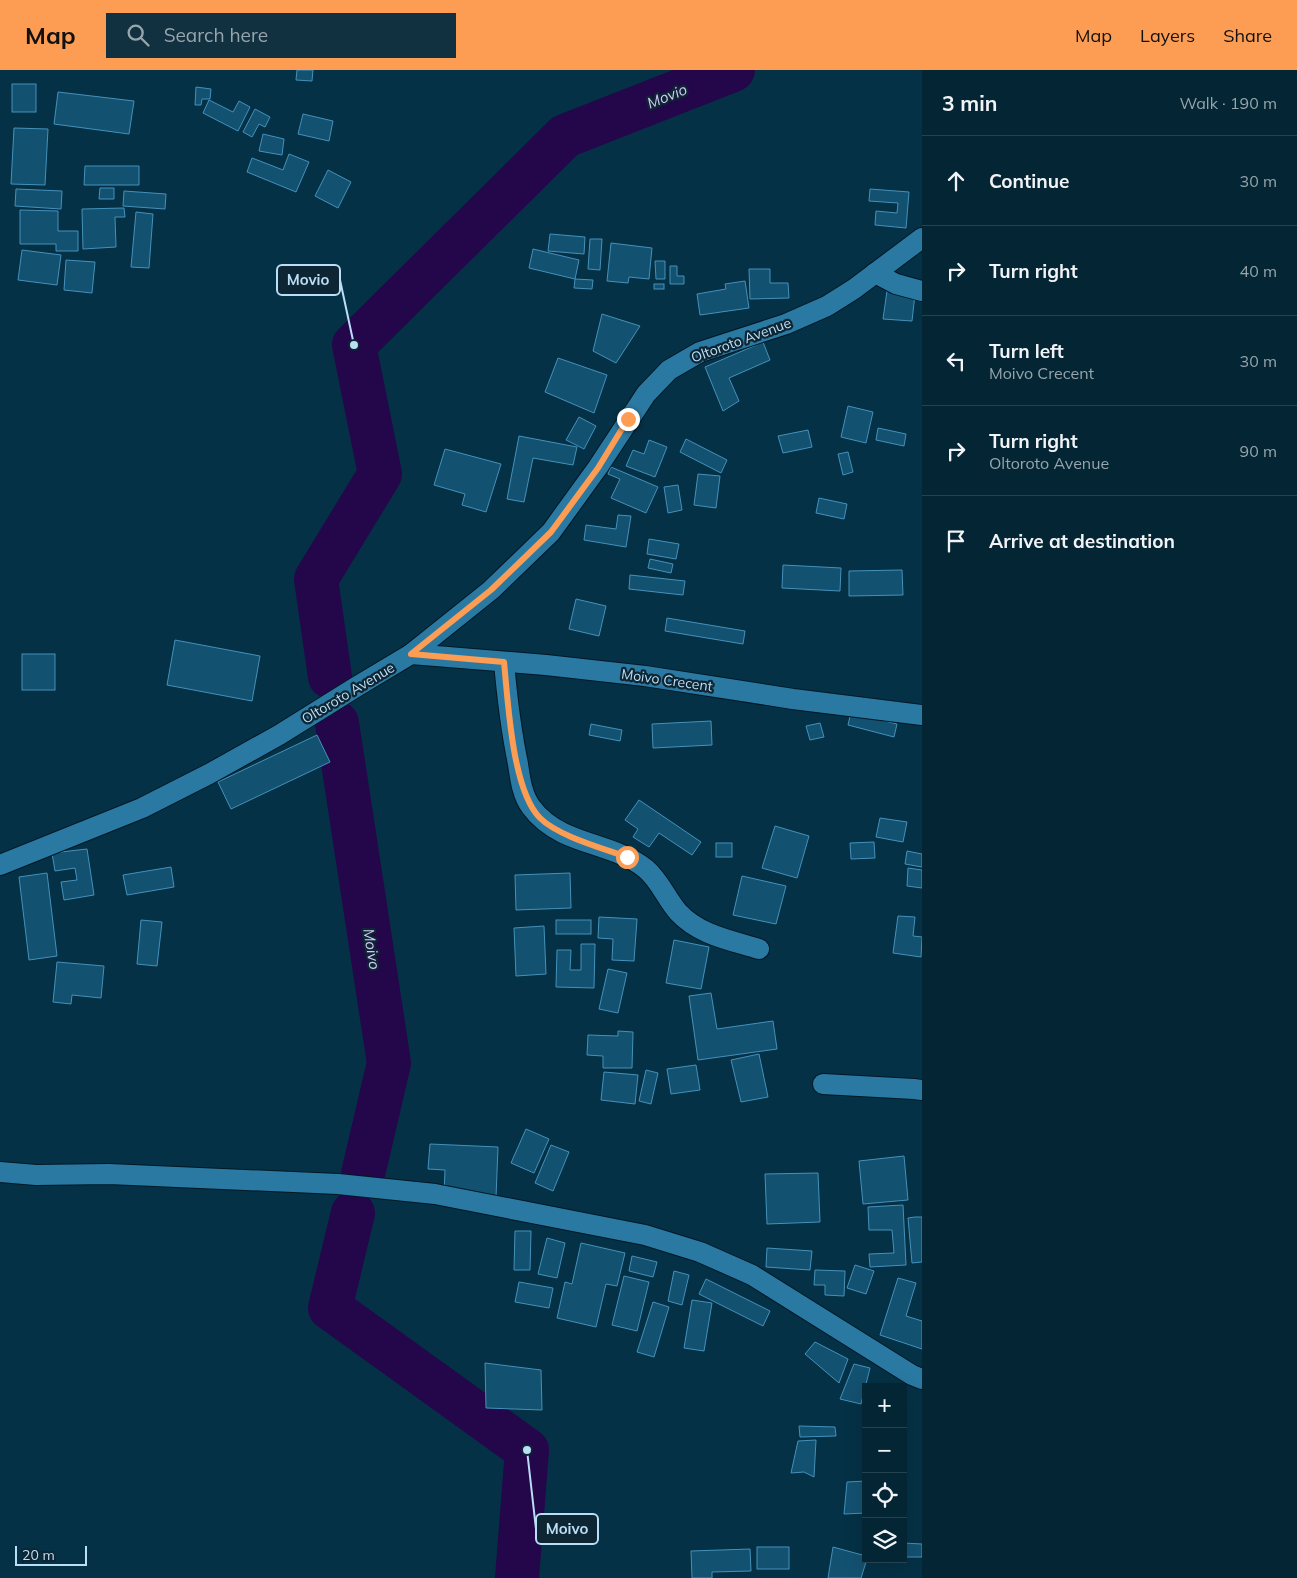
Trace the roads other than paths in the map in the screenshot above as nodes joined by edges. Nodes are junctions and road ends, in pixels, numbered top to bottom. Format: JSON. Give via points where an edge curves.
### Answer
{"nodes":[{"id":1,"x":922,"y":238,"type":"edge"},
{"id":2,"x":876,"y":273,"type":"junction"},
{"id":3,"x":922,"y":291,"type":"edge"},
{"id":4,"x":411,"y":654,"type":"junction"},
{"id":5,"x":504,"y":662,"type":"junction"},
{"id":6,"x":922,"y":715,"type":"edge"},
{"id":7,"x":0,"y":865,"type":"edge"},
{"id":8,"x":760,"y":949,"type":"dead end"},
{"id":9,"x":823,"y":1084,"type":"dead end"},
{"id":10,"x":922,"y":1090,"type":"edge"},
{"id":11,"x":0,"y":1172,"type":"edge"},
{"id":12,"x":922,"y":1379,"type":"edge"}],
"edges":[{"from":1,"to":2,"type":"street","name":"Oltoroto Avenue"},
{"from":2,"to":3,"type":"street","via":[[896,284]]},
{"from":2,"to":4,"type":"street","name":"Oltoroto Avenue","via":[[827,306],[786,324],[700,352],[669,370],[646,394],[551,532],[491,590]]},
{"from":4,"to":5,"type":"street","name":"Moivo Crecent"},
{"from":4,"to":7,"type":"street","name":"Oltoroto Avenue","via":[[209,774],[142,808]]},
{"from":5,"to":6,"type":"street","name":"Moivo Crecent","via":[[645,676]]},
{"from":5,"to":8,"type":"street","via":[[510,727],[522,788],[530,806],[541,819],[563,833],[627,857],[645,868],[655,877],[677,911],[706,933]]},
{"from":9,"to":10,"type":"street"},
{"from":11,"to":12,"type":"street","via":[[348,1185],[434,1194],[645,1235],[700,1252],[752,1275]]}]}
